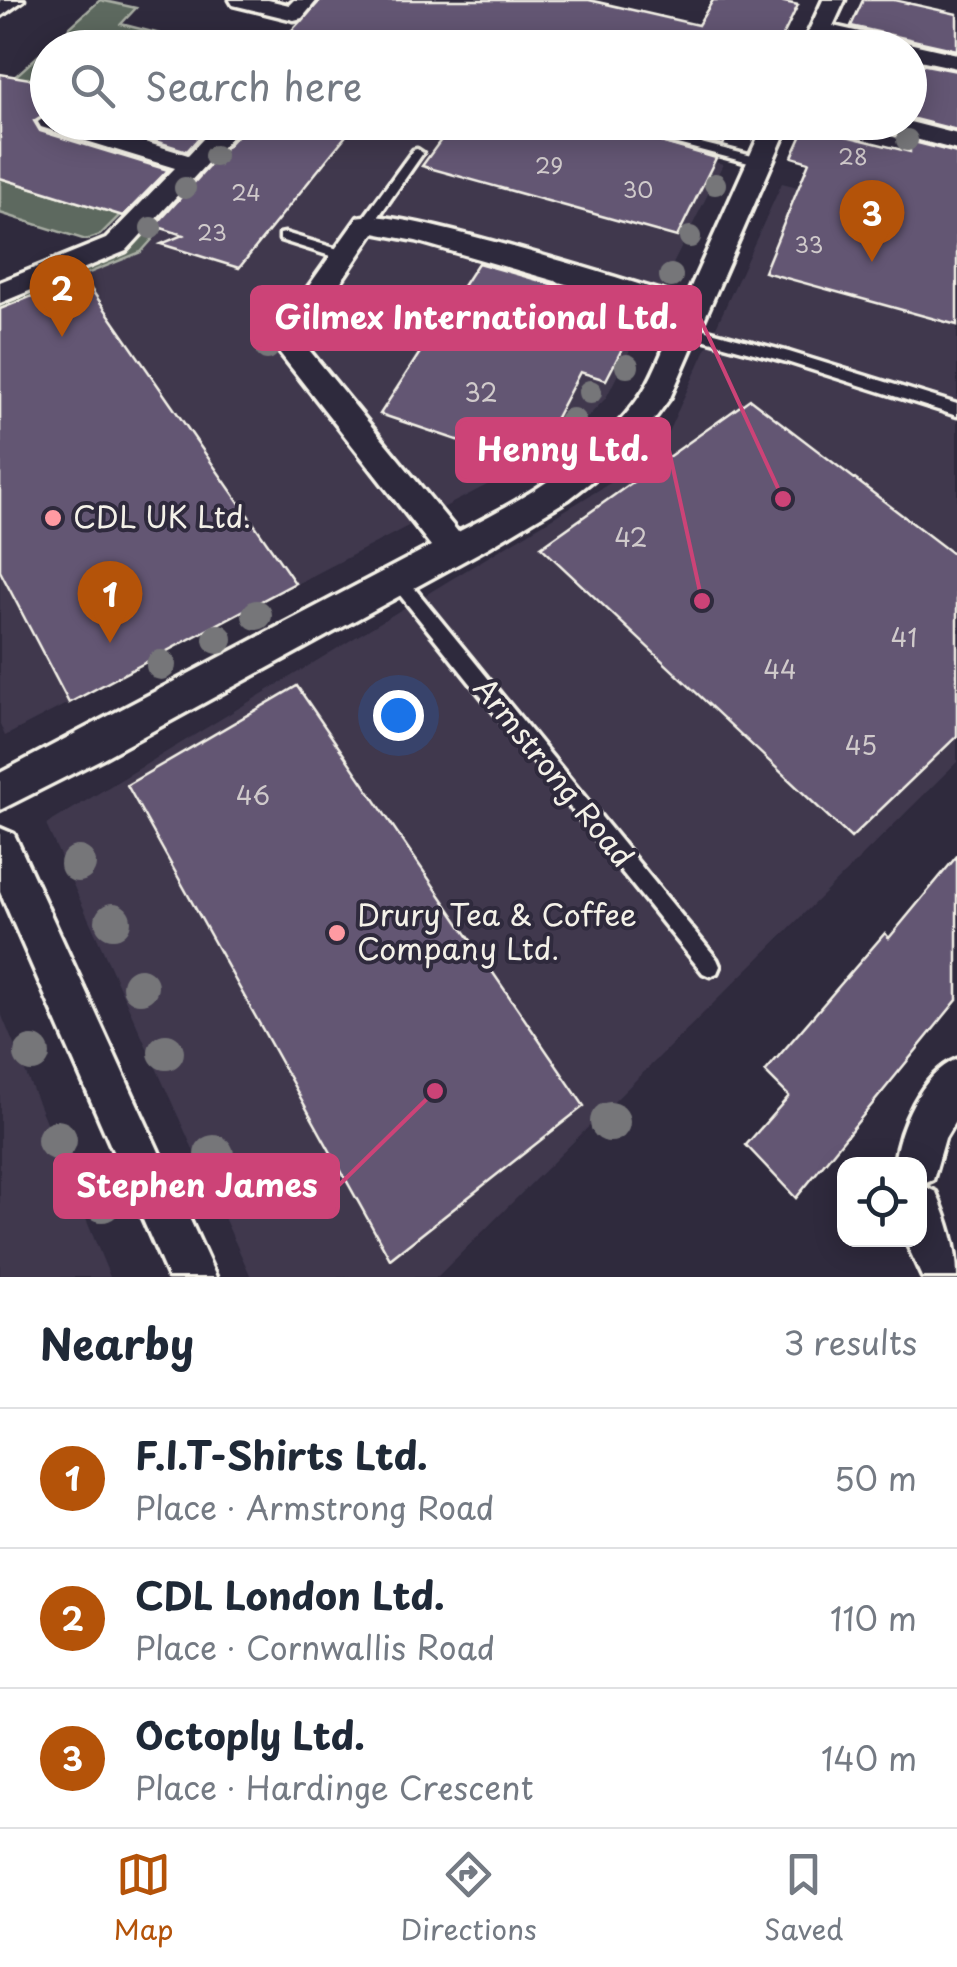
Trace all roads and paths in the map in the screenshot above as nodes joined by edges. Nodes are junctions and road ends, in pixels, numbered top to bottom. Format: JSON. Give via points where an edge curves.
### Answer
{"nodes":[{"id":1,"x":12,"y":0,"type":"edge"},
{"id":2,"x":242,"y":0,"type":"edge"},
{"id":3,"x":306,"y":0,"type":"edge"},
{"id":4,"x":834,"y":0,"type":"edge"},
{"id":5,"x":0,"y":10,"type":"edge"},
{"id":6,"x":820,"y":30,"type":"edge"},
{"id":7,"x":927,"y":54,"type":"edge"},
{"id":8,"x":957,"y":61,"type":"edge"},
{"id":9,"x":22,"y":114,"type":"dead end"},
{"id":10,"x":30,"y":116,"type":"edge"},
{"id":11,"x":927,"y":134,"type":"edge"},
{"id":12,"x":109,"y":140,"type":"edge"},
{"id":13,"x":217,"y":140,"type":"edge"},
{"id":14,"x":673,"y":140,"type":"edge"},
{"id":15,"x":770,"y":140,"type":"edge"},
{"id":16,"x":957,"y":142,"type":"edge"},
{"id":17,"x":417,"y":153,"type":"dead end"},
{"id":18,"x":760,"y":162,"type":"junction"},
{"id":19,"x":194,"y":165,"type":"junction"},
{"id":20,"x":367,"y":224,"type":"junction"},
{"id":21,"x":285,"y":237,"type":"dead end"},
{"id":22,"x":343,"y":255,"type":"junction"},
{"id":23,"x":0,"y":293,"type":"edge"},
{"id":24,"x":689,"y":319,"type":"junction"},
{"id":25,"x":957,"y":410,"type":"edge"},
{"id":26,"x":452,"y":549,"type":"junction"},
{"id":27,"x":396,"y":579,"type":"junction"},
{"id":28,"x":0,"y":792,"type":"edge"},
{"id":29,"x":0,"y":848,"type":"edge"},
{"id":30,"x":710,"y":966,"type":"dead end"},
{"id":31,"x":957,"y":1081,"type":"edge"},
{"id":32,"x":918,"y":1157,"type":"edge"},
{"id":33,"x":927,"y":1235,"type":"edge"},
{"id":34,"x":192,"y":1277,"type":"edge"},
{"id":35,"x":946,"y":1277,"type":"edge"}],
"edges":[{"from":1,"to":5,"type":"street"},
{"from":2,"to":3,"type":"street","via":[[294,13]]},
{"from":4,"to":6,"type":"street"},
{"from":7,"to":8,"type":"street"},
{"from":9,"to":10,"type":"street"},
{"from":11,"to":16,"type":"street"},
{"from":12,"to":19,"type":"street"},
{"from":13,"to":19,"type":"street"},
{"from":14,"to":18,"type":"lane"},
{"from":15,"to":18,"type":"street"},
{"from":17,"to":20,"type":"lane"},
{"from":18,"to":24,"type":"street"},
{"from":19,"to":23,"type":"street","via":[[116,245]]},
{"from":20,"to":22,"type":"street"},
{"from":20,"to":24,"type":"street","via":[[417,232]]},
{"from":21,"to":22,"type":"lane"},
{"from":22,"to":26,"type":"street","via":[[289,336],[291,348]]},
{"from":24,"to":25,"type":"lane"},
{"from":24,"to":26,"type":"street","via":[[655,398],[604,458]]},
{"from":26,"to":27,"type":"street"},
{"from":27,"to":28,"type":"street"},
{"from":27,"to":30,"type":"lane","name":"Armstrong Road"},
{"from":29,"to":34,"type":"street"},
{"from":31,"to":32,"type":"street","via":[[933,1112]]},
{"from":33,"to":35,"type":"street"}]}
